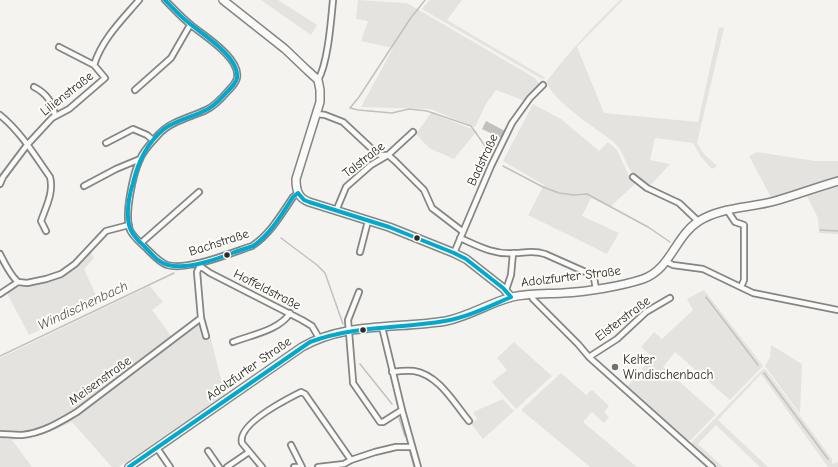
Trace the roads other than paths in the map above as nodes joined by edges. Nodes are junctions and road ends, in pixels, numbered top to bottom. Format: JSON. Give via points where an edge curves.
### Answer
{"nodes":[{"id":1,"x":139,"y":0,"type":"edge"},
{"id":2,"x":165,"y":0,"type":"edge"},
{"id":3,"x":223,"y":0,"type":"edge"},
{"id":4,"x":333,"y":0,"type":"edge"},
{"id":5,"x":190,"y":25,"type":"junction"},
{"id":6,"x":59,"y":47,"type":"dead end"},
{"id":7,"x":94,"y":65,"type":"junction"},
{"id":8,"x":318,"y":80,"type":"junction"},
{"id":9,"x":543,"y":85,"type":"dead end"},
{"id":10,"x":34,"y":87,"type":"dead end"},
{"id":11,"x":135,"y":90,"type":"dead end"},
{"id":12,"x":317,"y":114,"type":"junction"},
{"id":13,"x":0,"y":115,"type":"edge"},
{"id":14,"x":55,"y":116,"type":"junction"},
{"id":15,"x":414,"y":132,"type":"dead end"},
{"id":16,"x":153,"y":140,"type":"junction"},
{"id":17,"x":106,"y":143,"type":"dead end"},
{"id":18,"x":27,"y":144,"type":"junction"},
{"id":19,"x":388,"y":156,"type":"junction"},
{"id":20,"x":140,"y":159,"type":"junction"},
{"id":21,"x":633,"y":177,"type":"dead end"},
{"id":22,"x":838,"y":181,"type":"edge"},
{"id":23,"x":0,"y":184,"type":"edge"},
{"id":24,"x":84,"y":186,"type":"dead end"},
{"id":25,"x":199,"y":192,"type":"dead end"},
{"id":26,"x":298,"y":193,"type":"junction"},
{"id":27,"x":728,"y":210,"type":"junction"},
{"id":28,"x":336,"y":211,"type":"junction"},
{"id":29,"x":368,"y":221,"type":"junction"},
{"id":30,"x":698,"y":221,"type":"junction"},
{"id":31,"x":129,"y":225,"type":"junction"},
{"id":32,"x":46,"y":231,"type":"dead end"},
{"id":33,"x":462,"y":232,"type":"junction"},
{"id":34,"x":460,"y":238,"type":"junction"},
{"id":35,"x":141,"y":243,"type":"junction"},
{"id":36,"x":360,"y":252,"type":"dead end"},
{"id":37,"x":454,"y":253,"type":"junction"},
{"id":38,"x":0,"y":254,"type":"edge"},
{"id":39,"x":513,"y":254,"type":"junction"},
{"id":40,"x":666,"y":262,"type":"junction"},
{"id":41,"x":199,"y":264,"type":"junction"},
{"id":42,"x":18,"y":282,"type":"junction"},
{"id":43,"x":741,"y":287,"type":"junction"},
{"id":44,"x":596,"y":289,"type":"junction"},
{"id":45,"x":506,"y":290,"type":"junction"},
{"id":46,"x":359,"y":292,"type":"dead end"},
{"id":47,"x":0,"y":294,"type":"edge"},
{"id":48,"x":531,"y":294,"type":"junction"},
{"id":49,"x":511,"y":297,"type":"junction"},
{"id":50,"x":670,"y":298,"type":"dead end"},
{"id":51,"x":838,"y":310,"type":"edge"},
{"id":52,"x":290,"y":313,"type":"junction"},
{"id":53,"x":201,"y":318,"type":"junction"},
{"id":54,"x":382,"y":327,"type":"junction"},
{"id":55,"x":349,"y":330,"type":"junction"},
{"id":56,"x":206,"y":336,"type":"dead end"},
{"id":57,"x":319,"y":338,"type":"junction"},
{"id":58,"x":233,"y":342,"type":"dead end"},
{"id":59,"x":589,"y":357,"type":"junction"},
{"id":60,"x":392,"y":372,"type":"junction"},
{"id":61,"x":402,"y":410,"type":"junction"},
{"id":62,"x":469,"y":421,"type":"dead end"},
{"id":63,"x":0,"y":434,"type":"edge"},
{"id":64,"x":291,"y":445,"type":"dead end"},
{"id":65,"x":412,"y":447,"type":"junction"},
{"id":66,"x":157,"y":448,"type":"junction"},
{"id":67,"x":208,"y":451,"type":"dead end"},
{"id":68,"x":249,"y":452,"type":"junction"},
{"id":69,"x":351,"y":460,"type":"junction"},
{"id":70,"x":129,"y":467,"type":"edge"},
{"id":71,"x":170,"y":467,"type":"edge"},
{"id":72,"x":219,"y":467,"type":"edge"},
{"id":73,"x":226,"y":467,"type":"edge"},
{"id":74,"x":262,"y":467,"type":"edge"},
{"id":75,"x":294,"y":467,"type":"edge"},
{"id":76,"x":299,"y":467,"type":"edge"},
{"id":77,"x":302,"y":467,"type":"edge"},
{"id":78,"x":318,"y":467,"type":"edge"},
{"id":79,"x":418,"y":467,"type":"edge"},
{"id":80,"x":712,"y":467,"type":"edge"}],
"edges":[{"from":1,"to":7,"type":"street","name":"Lilienstraße","via":[[109,35]]},
{"from":2,"to":5,"type":"street"},
{"from":3,"to":8,"type":"main road","via":[[285,49]]},
{"from":4,"to":8,"type":"street","via":[[331,24],[322,72]]},
{"from":5,"to":11,"type":"street","via":[[171,58]]},
{"from":5,"to":16,"type":"street","via":[[227,54],[233,63],[237,78],[233,86],[216,103],[171,124]]},
{"from":6,"to":7,"type":"street"},
{"from":7,"to":14,"type":"street","name":"Lilienstraße","via":[[105,78],[69,109]]},
{"from":8,"to":12,"type":"main road","via":[[320,102]]},
{"from":9,"to":33,"type":"street","name":"Badstraße","via":[[512,123]]},
{"from":10,"to":14,"type":"street","via":[[46,93]]},
{"from":12,"to":19,"type":"street","via":[[343,122],[373,150],[380,155]]},
{"from":12,"to":26,"type":"main road","via":[[297,174]]},
{"from":13,"to":18,"type":"street"},
{"from":14,"to":18,"type":"street","name":"Lilienstraße"},
{"from":15,"to":19,"type":"street","name":"Talstraße"},
{"from":16,"to":17,"type":"street","via":[[134,129]]},
{"from":16,"to":20,"type":"street"},
{"from":18,"to":23,"type":"street","name":"Lilienstraße"},
{"from":18,"to":32,"type":"street","via":[[50,177],[52,184],[41,221]]},
{"from":19,"to":28,"type":"street","name":"Talstraße","via":[[371,165],[346,187]]},
{"from":19,"to":33,"type":"street","via":[[424,190],[432,208]]},
{"from":20,"to":24,"type":"street"},
{"from":20,"to":31,"type":"street","via":[[133,180]]},
{"from":21,"to":30,"type":"street","via":[[647,188],[679,204]]},
{"from":22,"to":27,"type":"main road","name":"Adolzfurter Straße","via":[[774,201]]},
{"from":25,"to":35,"type":"street"},
{"from":26,"to":28,"type":"main road","via":[[304,200]]},
{"from":26,"to":41,"type":"street","name":"Bachstraße","via":[[259,241],[252,246]]},
{"from":27,"to":30,"type":"main road","name":"Adolzfurter Straße"},
{"from":27,"to":43,"type":"street","via":[[735,222],[744,225],[744,280]]},
{"from":28,"to":29,"type":"main road"},
{"from":29,"to":36,"type":"street"},
{"from":29,"to":37,"type":"main road"},
{"from":30,"to":40,"type":"main road","name":"Adolzfurter Straße","via":[[682,238]]},
{"from":31,"to":35,"type":"street"},
{"from":31,"to":42,"type":"street","via":[[106,231],[75,264],[61,274],[27,283]]},
{"from":33,"to":34,"type":"street","name":"Badstraße"},
{"from":34,"to":37,"type":"street","name":"Badstraße"},
{"from":34,"to":39,"type":"street","via":[[487,250]]},
{"from":35,"to":41,"type":"street","name":"Bachstraße","via":[[164,264]]},
{"from":37,"to":45,"type":"main road","via":[[466,259]]},
{"from":38,"to":42,"type":"street"},
{"from":39,"to":44,"type":"street","via":[[537,252],[566,262],[590,274],[594,278]]},
{"from":39,"to":45,"type":"street","via":[[511,275]]},
{"from":40,"to":43,"type":"street","via":[[703,269]]},
{"from":40,"to":44,"type":"main road","name":"Adolzfurter Straße","via":[[661,269],[644,278]]},
{"from":41,"to":52,"type":"street","name":"Hoffeldstraße","via":[[210,273]]},
{"from":41,"to":53,"type":"street","via":[[197,272]]},
{"from":42,"to":47,"type":"street"},
{"from":43,"to":51,"type":"street","via":[[753,293]]},
{"from":44,"to":48,"type":"main road","name":"Adolzfurter Straße"},
{"from":45,"to":49,"type":"main road"},
{"from":46,"to":55,"type":"street","via":[[348,320]]},
{"from":48,"to":49,"type":"main road","name":"Adolzfurter Straße"},
{"from":48,"to":59,"type":"street","via":[[532,299]]},
{"from":49,"to":54,"type":"main road","name":"Adolzfurter Straße","via":[[447,320]]},
{"from":50,"to":59,"type":"street","name":"Elsterstraße","via":[[646,312],[617,339]]},
{"from":52,"to":57,"type":"street","name":"Hoffeldstraße","via":[[312,326]]},
{"from":52,"to":58,"type":"street","via":[[273,328]]},
{"from":53,"to":56,"type":"street"},
{"from":53,"to":63,"type":"street","name":"Meisenstraße","via":[[60,422],[24,435]]},
{"from":54,"to":55,"type":"main road","name":"Adolzfurter Straße"},
{"from":54,"to":60,"type":"street"},
{"from":55,"to":57,"type":"main road","name":"Adolzfurter Straße"},
{"from":55,"to":61,"type":"street","via":[[353,383],[380,422]]},
{"from":57,"to":66,"type":"main road","name":"Adolzfurter Straße","via":[[302,347]]},
{"from":59,"to":80,"type":"street"},
{"from":60,"to":61,"type":"street"},
{"from":60,"to":62,"type":"street","via":[[413,371],[432,378]]},
{"from":61,"to":65,"type":"street"},
{"from":64,"to":77,"type":"street"},
{"from":65,"to":69,"type":"street","via":[[396,447]]},
{"from":65,"to":79,"type":"street"},
{"from":66,"to":70,"type":"main road","name":"Adolzfurter Straße"},
{"from":66,"to":71,"type":"street"},
{"from":67,"to":72,"type":"street"},
{"from":68,"to":69,"type":"street","via":[[241,439],[253,421],[283,400],[303,392]]},
{"from":68,"to":73,"type":"street"},
{"from":68,"to":74,"type":"street"},
{"from":69,"to":78,"type":"street","via":[[344,464]]},
{"from":75,"to":76,"type":"street"}]}
